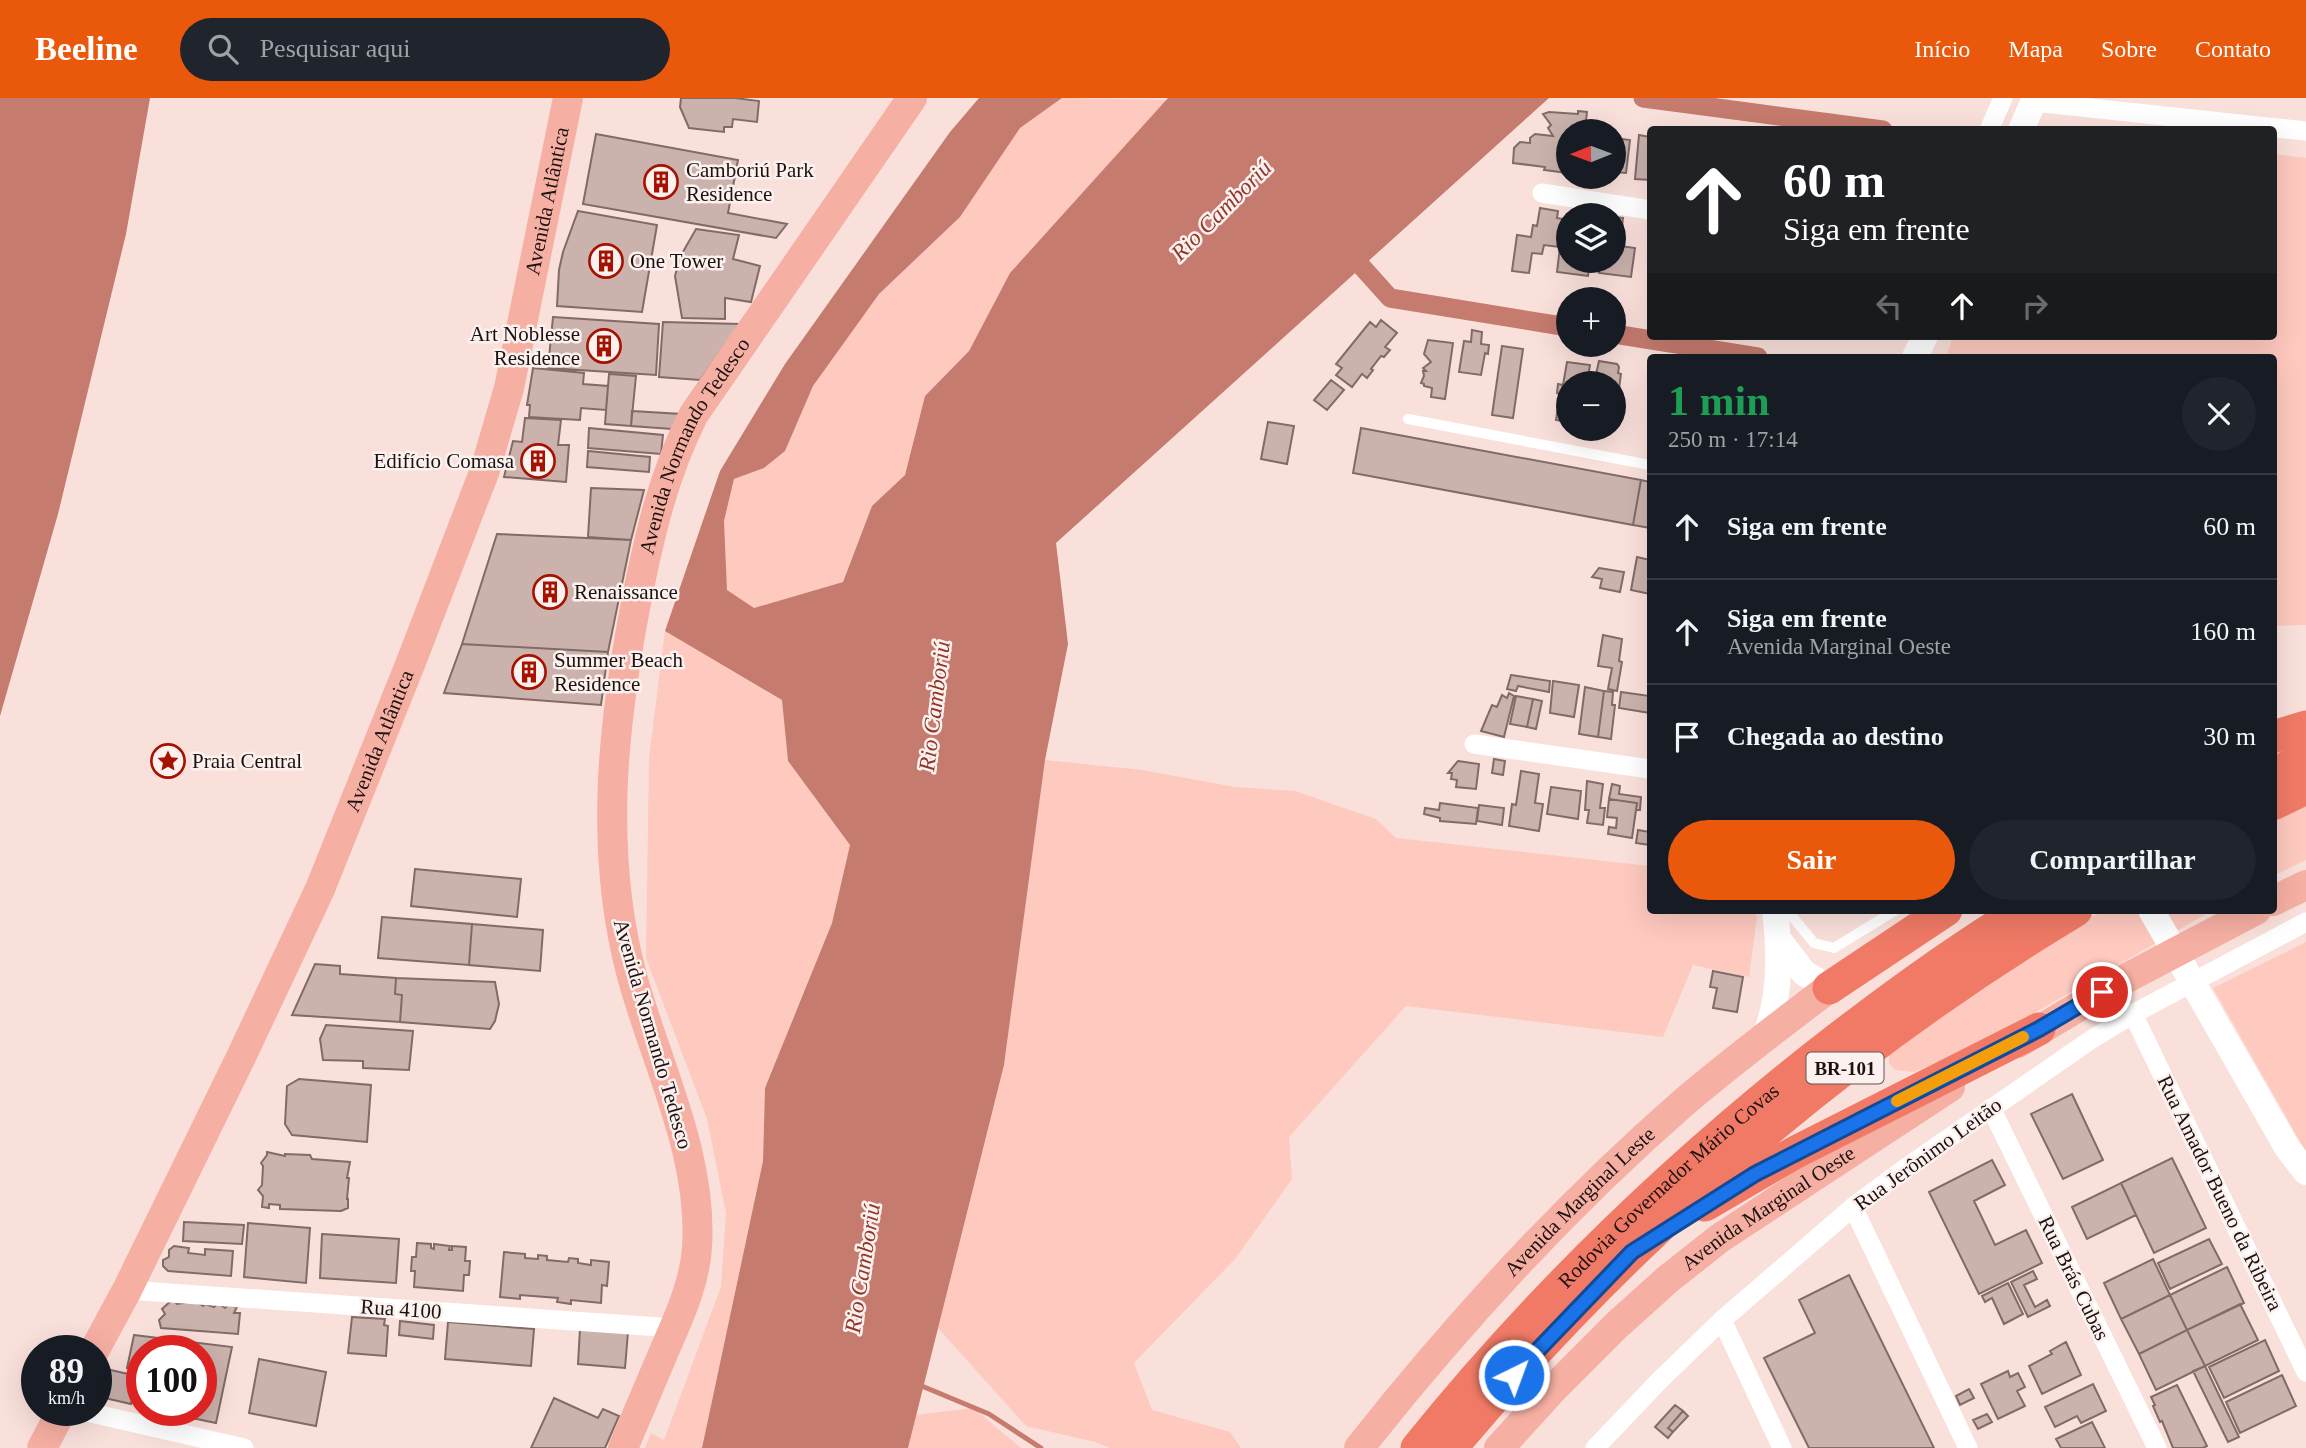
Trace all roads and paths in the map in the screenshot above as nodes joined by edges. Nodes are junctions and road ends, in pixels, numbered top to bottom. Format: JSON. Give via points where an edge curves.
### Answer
{"nodes":[{"id":1,"x":568,"y":98,"type":"edge"},
{"id":2,"x":912,"y":98,"type":"edge"},
{"id":3,"x":2003,"y":98,"type":"edge"},
{"id":4,"x":2034,"y":100,"type":"edge"},
{"id":5,"x":1991,"y":126,"type":"edge"},
{"id":6,"x":2023,"y":126,"type":"edge"},
{"id":7,"x":2262,"y":126,"type":"edge"},
{"id":8,"x":2277,"y":128,"type":"edge"},
{"id":9,"x":2306,"y":131,"type":"edge"},
{"id":10,"x":1542,"y":193,"type":"dead end"},
{"id":11,"x":1647,"y":210,"type":"edge"},
{"id":12,"x":1409,"y":419,"type":"dead end"},
{"id":13,"x":1647,"y":464,"type":"edge"},
{"id":14,"x":2306,"y":727,"type":"edge"},
{"id":15,"x":2277,"y":736,"type":"edge"},
{"id":16,"x":1475,"y":744,"type":"dead end"},
{"id":17,"x":2306,"y":758,"type":"edge"},
{"id":18,"x":1647,"y":769,"type":"edge"},
{"id":19,"x":2277,"y":772,"type":"edge"},
{"id":20,"x":2306,"y":788,"type":"edge"},
{"id":21,"x":2277,"y":802,"type":"edge"},
{"id":22,"x":2306,"y":885,"type":"edge"},
{"id":23,"x":2277,"y":899,"type":"edge"},
{"id":24,"x":1776,"y":914,"type":"edge"},
{"id":25,"x":1790,"y":914,"type":"edge"},
{"id":26,"x":1889,"y":914,"type":"edge"},
{"id":27,"x":1940,"y":914,"type":"edge"},
{"id":28,"x":2016,"y":914,"type":"edge"},
{"id":29,"x":2070,"y":914,"type":"edge"},
{"id":30,"x":2153,"y":914,"type":"edge"},
{"id":31,"x":2248,"y":914,"type":"edge"},
{"id":32,"x":2306,"y":922,"type":"edge"},
{"id":33,"x":1779,"y":940,"type":"junction"},
{"id":34,"x":1829,"y":988,"type":"junction"},
{"id":35,"x":2133,"y":1014,"type":"junction"},
{"id":36,"x":2039,"y":1029,"type":"junction"},
{"id":37,"x":1765,"y":1037,"type":"junction"},
{"id":38,"x":1992,"y":1108,"type":"junction"},
{"id":39,"x":2306,"y":1172,"type":"edge"},
{"id":40,"x":1853,"y":1207,"type":"junction"},
{"id":41,"x":1632,"y":1252,"type":"junction"},
{"id":42,"x":127,"y":1290,"type":"junction"},
{"id":43,"x":1722,"y":1320,"type":"junction"},
{"id":44,"x":674,"y":1328,"type":"junction"},
{"id":45,"x":103,"y":1335,"type":"edge"},
{"id":46,"x":2306,"y":1371,"type":"edge"},
{"id":47,"x":112,"y":1418,"type":"edge"},
{"id":48,"x":54,"y":1426,"type":"edge"},
{"id":49,"x":42,"y":1448,"type":"edge"},
{"id":50,"x":244,"y":1448,"type":"edge"},
{"id":51,"x":623,"y":1448,"type":"edge"},
{"id":52,"x":1359,"y":1448,"type":"edge"},
{"id":53,"x":1417,"y":1448,"type":"edge"},
{"id":54,"x":1451,"y":1448,"type":"edge"},
{"id":55,"x":1499,"y":1448,"type":"edge"},
{"id":56,"x":1595,"y":1448,"type":"edge"},
{"id":57,"x":1782,"y":1448,"type":"edge"},
{"id":58,"x":1968,"y":1448,"type":"edge"},
{"id":59,"x":2157,"y":1448,"type":"edge"}],
"edges":[{"from":1,"to":42,"type":"main road","name":"Avenida Atlântica","via":[[509,388],[485,470],[320,889]]},
{"from":2,"to":44,"type":"main road","name":"Avenida Normando Tedesco","via":[[694,414],[672,459],[648,540],[614,736],[612,854],[625,947],[682,1135],[696,1209],[697,1250]]},
{"from":3,"to":5,"type":"street"},
{"from":4,"to":6,"type":"main road"},
{"from":4,"to":7,"type":"street"},
{"from":8,"to":9,"type":"street"},
{"from":10,"to":11,"type":"street"},
{"from":12,"to":13,"type":"lane"},
{"from":14,"to":15,"type":"highway"},
{"from":16,"to":18,"type":"street"},
{"from":17,"to":19,"type":"highway"},
{"from":20,"to":21,"type":"highway"},
{"from":22,"to":23,"type":"main road"},
{"from":24,"to":33,"type":"main road"},
{"from":25,"to":26,"type":"lane","via":[[1814,943],[1834,948]]},
{"from":27,"to":34,"type":"highway"},
{"from":28,"to":53,"type":"highway","name":"Rodovia Governador Mário Covas","number":"BR-101","via":[[1845,1033],[1648,1198],[1536,1310]]},
{"from":29,"to":41,"type":"highway","name":"Rodovia Governador Mário Covas","number":"BR-101","via":[[1970,977],[1828,1081],[1757,1138]]},
{"from":30,"to":39,"type":"main road","via":[[2288,1149]]},
{"from":31,"to":36,"type":"main road","name":"Avenida Marginal Oeste"},
{"from":32,"to":35,"type":"street","name":"Rua Jerônimo Leitão"},
{"from":33,"to":34,"type":"main road","via":[[1804,973]]},
{"from":33,"to":37,"type":"main road","via":[[1777,997]]},
{"from":34,"to":37,"type":"main road","name":"Avenida Marginal Leste"},
{"from":35,"to":38,"type":"street","name":"Rua Jerônimo Leitão"},
{"from":35,"to":46,"type":"street","name":"Rua Amador Bueno da Ribeira"},
{"from":36,"to":41,"type":"highway","via":[[1755,1174]]},
{"from":36,"to":55,"type":"main road","name":"Avenida Marginal Oeste","via":[[1720,1238],[1618,1324]]},
{"from":37,"to":52,"type":"main road","name":"Avenida Marginal Leste","via":[[1683,1103],[1504,1276]]},
{"from":38,"to":40,"type":"street","name":"Rua Jerônimo Leitão"},
{"from":38,"to":59,"type":"street","name":"Rua Brás Cubas"},
{"from":40,"to":43,"type":"street","name":"Rua Jerônimo Leitão"},
{"from":40,"to":58,"type":"street"},
{"from":41,"to":54,"type":"highway","name":"Rodovia Governador Mário Covas","number":"BR-101"},
{"from":42,"to":44,"type":"street","name":"Rua 4100"},
{"from":42,"to":45,"type":"main road","name":"Avenida Atlântica"},
{"from":43,"to":56,"type":"street","name":"Rua Jerônimo Leitão"},
{"from":43,"to":57,"type":"street"},
{"from":44,"to":51,"type":"main road","name":"Avenida Normando Tedesco"},
{"from":47,"to":50,"type":"street"},
{"from":48,"to":49,"type":"main road"}]}
